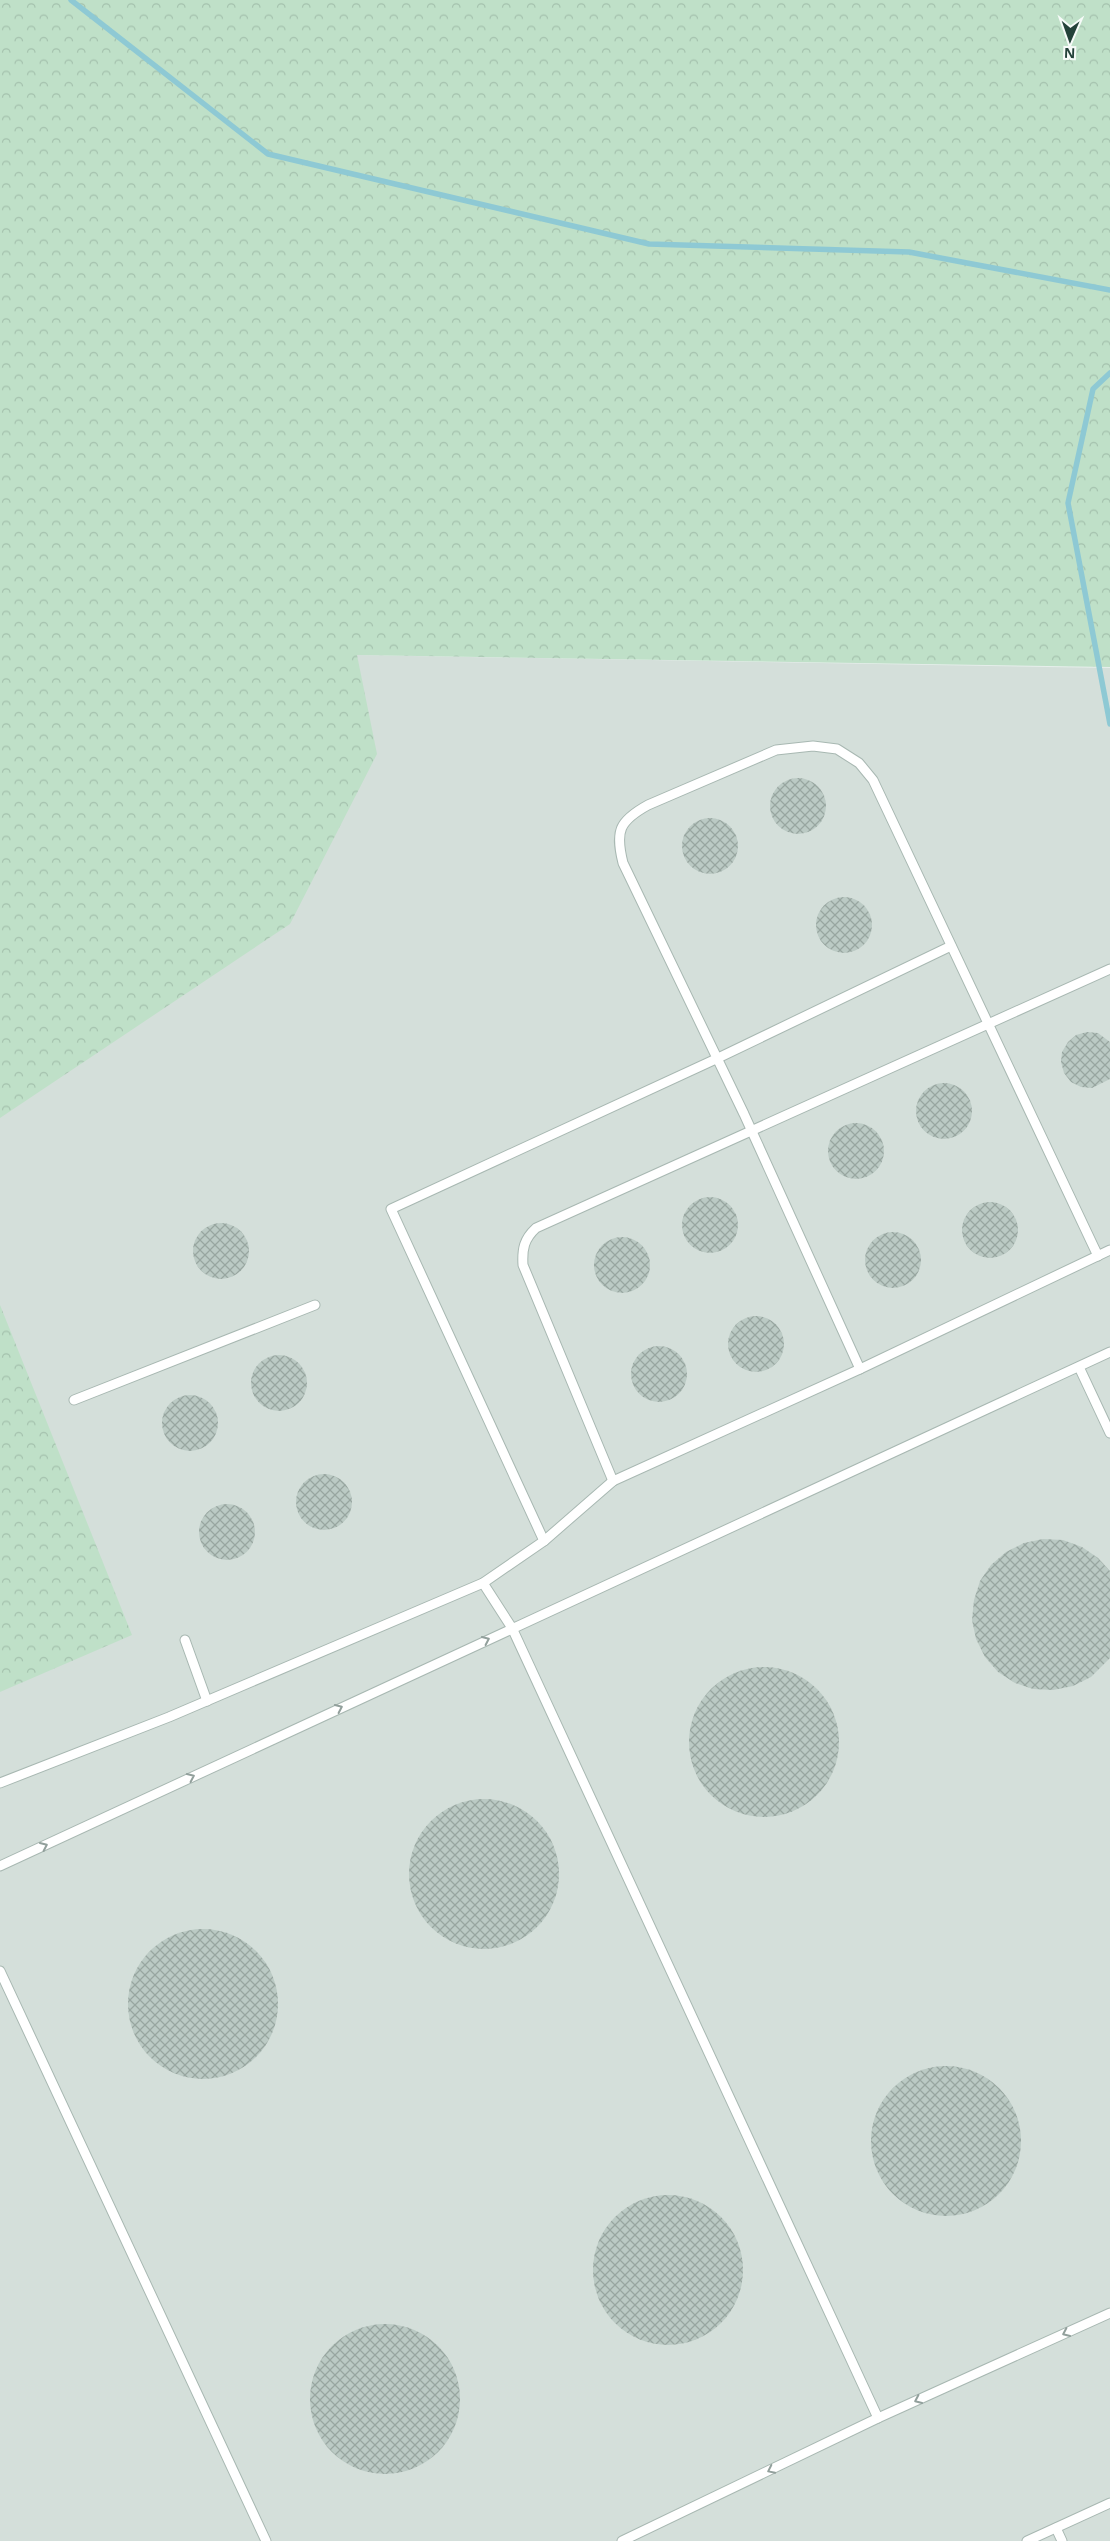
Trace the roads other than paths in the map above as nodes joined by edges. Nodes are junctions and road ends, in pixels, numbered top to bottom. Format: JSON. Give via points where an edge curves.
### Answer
{"nodes":[{"id":1,"x":951,"y":946,"type":"junction"},
{"id":2,"x":1110,"y":969,"type":"edge"},
{"id":3,"x":990,"y":1024,"type":"junction"},
{"id":4,"x":716,"y":1059,"type":"junction"},
{"id":5,"x":751,"y":1131,"type":"junction"},
{"id":6,"x":1110,"y":1250,"type":"edge"},
{"id":7,"x":1098,"y":1256,"type":"junction"},
{"id":8,"x":315,"y":1305,"type":"dead end"},
{"id":9,"x":1110,"y":1352,"type":"edge"},
{"id":10,"x":1079,"y":1367,"type":"junction"},
{"id":11,"x":860,"y":1369,"type":"junction"},
{"id":12,"x":74,"y":1400,"type":"dead end"},
{"id":13,"x":1110,"y":1433,"type":"edge"},
{"id":14,"x":613,"y":1481,"type":"junction"},
{"id":15,"x":544,"y":1541,"type":"junction"},
{"id":16,"x":483,"y":1582,"type":"junction"},
{"id":17,"x":512,"y":1628,"type":"junction"},
{"id":18,"x":185,"y":1640,"type":"dead end"},
{"id":19,"x":207,"y":1701,"type":"junction"},
{"id":20,"x":0,"y":1783,"type":"edge"},
{"id":21,"x":0,"y":1866,"type":"edge"},
{"id":22,"x":0,"y":1971,"type":"edge"},
{"id":23,"x":1110,"y":2313,"type":"edge"},
{"id":24,"x":878,"y":2418,"type":"junction"},
{"id":25,"x":1110,"y":2503,"type":"edge"},
{"id":26,"x":1056,"y":2528,"type":"junction"},
{"id":27,"x":266,"y":2541,"type":"edge"},
{"id":28,"x":622,"y":2541,"type":"edge"},
{"id":29,"x":1027,"y":2541,"type":"edge"},
{"id":30,"x":1062,"y":2541,"type":"edge"}],
"edges":[{"from":1,"to":3,"type":"lane"},
{"from":1,"to":4,"type":"lane"},
{"from":1,"to":4,"type":"lane","via":[[873,780],[860,762],[837,749],[813,746],[776,750],[648,805],[629,816],[620,830],[619,848],[623,863]]},
{"from":2,"to":3,"type":"lane"},
{"from":3,"to":5,"type":"lane"},
{"from":3,"to":7,"type":"lane"},
{"from":4,"to":5,"type":"lane"},
{"from":4,"to":15,"type":"lane","via":[[391,1209]]},
{"from":5,"to":11,"type":"lane"},
{"from":5,"to":14,"type":"lane","via":[[536,1228],[522,1250],[523,1265]]},
{"from":6,"to":7,"type":"lane"},
{"from":7,"to":11,"type":"lane"},
{"from":8,"to":12,"type":"lane"},
{"from":9,"to":10,"type":"lane"},
{"from":10,"to":13,"type":"lane"},
{"from":10,"to":17,"type":"lane"},
{"from":11,"to":14,"type":"lane"},
{"from":14,"to":15,"type":"lane"},
{"from":15,"to":16,"type":"lane"},
{"from":16,"to":17,"type":"lane"},
{"from":16,"to":19,"type":"lane"},
{"from":21,"to":17,"type":"lane","one_way":true},
{"from":17,"to":24,"type":"lane"},
{"from":18,"to":19,"type":"lane"},
{"from":19,"to":20,"type":"lane"},
{"from":22,"to":27,"type":"lane"},
{"from":23,"to":24,"type":"lane","one_way":true},
{"from":24,"to":28,"type":"lane","one_way":true},
{"from":25,"to":26,"type":"lane"},
{"from":26,"to":29,"type":"lane"},
{"from":26,"to":30,"type":"lane"}]}
